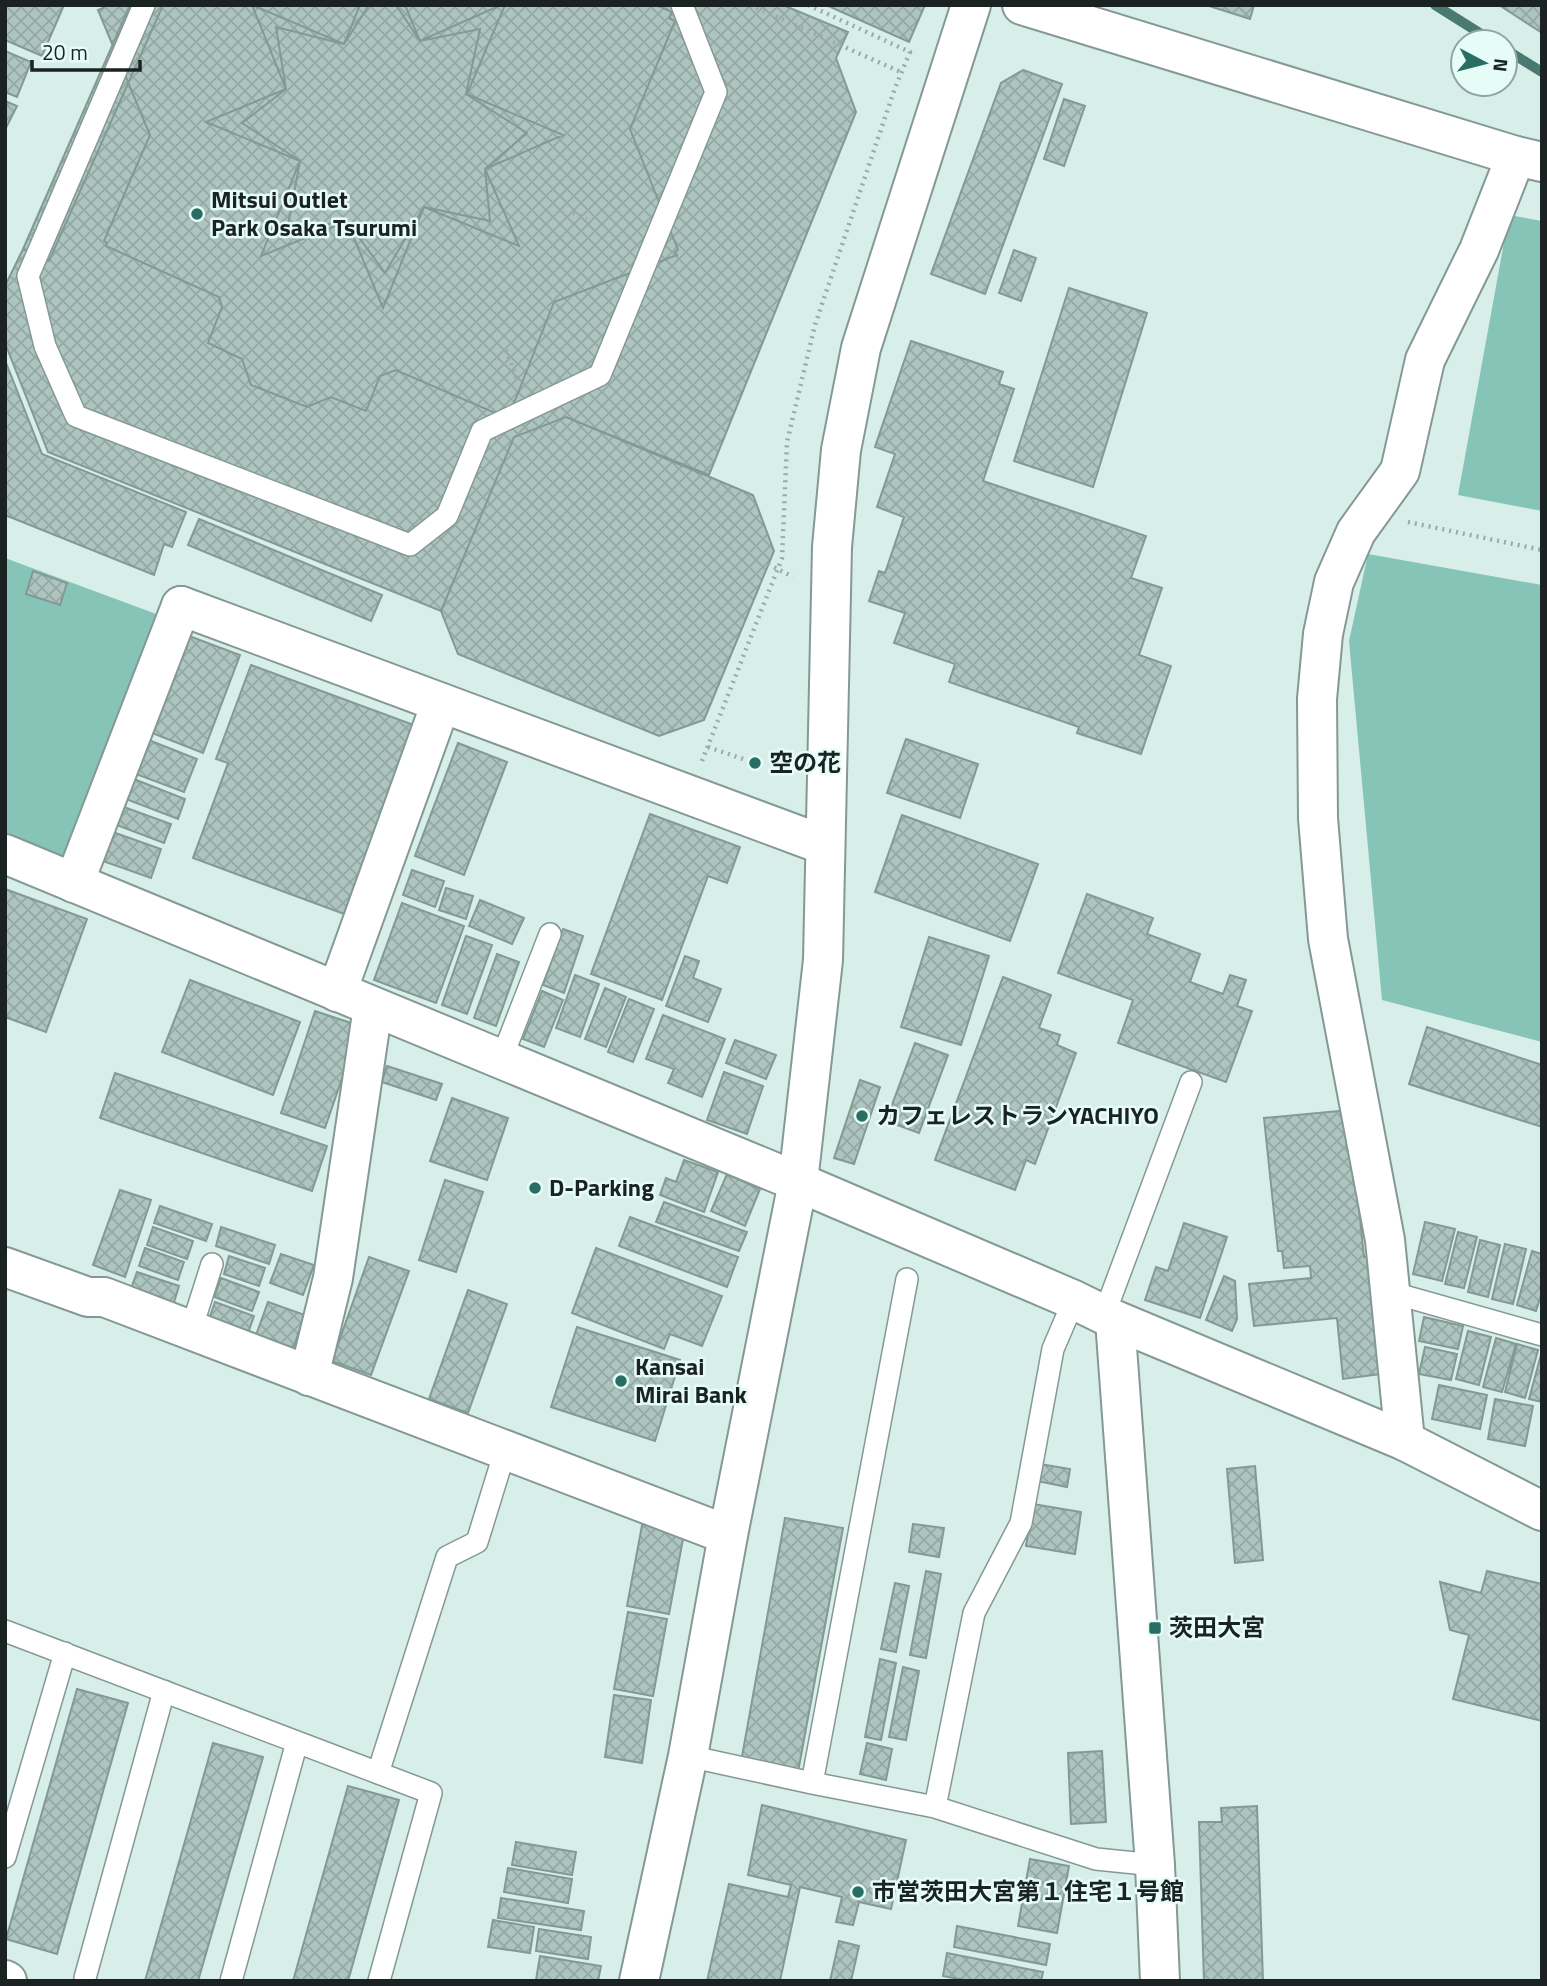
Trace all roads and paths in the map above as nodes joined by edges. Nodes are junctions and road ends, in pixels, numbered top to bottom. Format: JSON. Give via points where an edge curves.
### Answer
{"nodes":[{"id":1,"x":144,"y":5,"type":"edge"},
{"id":2,"x":682,"y":5,"type":"edge"},
{"id":3,"x":750,"y":5,"type":"edge"},
{"id":4,"x":808,"y":5,"type":"edge"},
{"id":5,"x":971,"y":5,"type":"edge"},
{"id":6,"x":1021,"y":5,"type":"edge"},
{"id":7,"x":902,"y":72,"type":"junction"},
{"id":8,"x":909,"y":75,"type":"dead end"},
{"id":9,"x":1529,"y":159,"type":"edge"},
{"id":10,"x":573,"y":213,"type":"dead end"},
{"id":11,"x":587,"y":219,"type":"dead end"},
{"id":12,"x":506,"y":350,"type":"dead end"},
{"id":13,"x":518,"y":382,"type":"dead end"},
{"id":14,"x":1369,"y":513,"type":"junction"},
{"id":15,"x":1542,"y":550,"type":"edge"},
{"id":16,"x":768,"y":564,"type":"dead end"},
{"id":17,"x":777,"y":569,"type":"junction"},
{"id":18,"x":804,"y":582,"type":"dead end"},
{"id":19,"x":441,"y":703,"type":"junction"},
{"id":20,"x":712,"y":734,"type":"dead end"},
{"id":21,"x":708,"y":747,"type":"dead end"},
{"id":22,"x":755,"y":763,"type":"dead end"},
{"id":23,"x":824,"y":845,"type":"junction"},
{"id":24,"x":5,"y":854,"type":"edge"},
{"id":25,"x":74,"y":883,"type":"junction"},
{"id":26,"x":550,"y":934,"type":"dead end"},
{"id":27,"x":337,"y":992,"type":"junction"},
{"id":28,"x":373,"y":1007,"type":"junction"},
{"id":29,"x":501,"y":1060,"type":"junction"},
{"id":30,"x":1191,"y":1082,"type":"dead end"},
{"id":31,"x":798,"y":1182,"type":"junction"},
{"id":32,"x":212,"y":1264,"type":"dead end"},
{"id":33,"x":5,"y":1267,"type":"edge"},
{"id":34,"x":907,"y":1279,"type":"dead end"},
{"id":35,"x":1390,"y":1292,"type":"junction"},
{"id":36,"x":1098,"y":1312,"type":"junction"},
{"id":37,"x":191,"y":1330,"type":"junction"},
{"id":38,"x":1542,"y":1335,"type":"edge"},
{"id":39,"x":309,"y":1376,"type":"junction"},
{"id":40,"x":1405,"y":1441,"type":"junction"},
{"id":41,"x":505,"y":1451,"type":"junction"},
{"id":42,"x":1542,"y":1511,"type":"edge"},
{"id":43,"x":728,"y":1535,"type":"junction"},
{"id":44,"x":5,"y":1631,"type":"edge"},
{"id":45,"x":65,"y":1653,"type":"junction"},
{"id":46,"x":164,"y":1691,"type":"junction"},
{"id":47,"x":297,"y":1742,"type":"junction"},
{"id":48,"x":688,"y":1756,"type":"junction"},
{"id":49,"x":378,"y":1773,"type":"junction"},
{"id":50,"x":812,"y":1783,"type":"junction"},
{"id":51,"x":935,"y":1807,"type":"junction"},
{"id":52,"x":5,"y":1857,"type":"edge"},
{"id":53,"x":1155,"y":1865,"type":"junction"},
{"id":54,"x":85,"y":1978,"type":"dead end"},
{"id":55,"x":231,"y":1981,"type":"edge"},
{"id":56,"x":379,"y":1981,"type":"edge"},
{"id":57,"x":639,"y":1981,"type":"edge"},
{"id":58,"x":1160,"y":1981,"type":"edge"}],
"edges":[{"from":1,"to":2,"type":"lane","via":[[28,276],[45,346],[76,415],[410,545],[447,516],[482,430],[600,375],[716,92]]},
{"from":3,"to":7,"type":"path"},
{"from":4,"to":7,"type":"path","via":[[910,52]]},
{"from":5,"to":23,"type":"street","via":[[861,348],[841,450],[832,547]]},
{"from":6,"to":9,"type":"street"},
{"from":7,"to":8,"type":"path"},
{"from":7,"to":17,"type":"path","via":[[815,325],[787,442],[782,558]]},
{"from":9,"to":14,"type":"street","via":[[1425,360],[1400,471]]},
{"from":10,"to":11,"type":"path"},
{"from":12,"to":13,"type":"path"},
{"from":14,"to":15,"type":"path"},
{"from":14,"to":35,"type":"street","via":[[1334,582],[1323,634],[1317,699],[1318,818],[1328,939],[1385,1240]]},
{"from":16,"to":17,"type":"path"},
{"from":17,"to":18,"type":"path"},
{"from":17,"to":20,"type":"path"},
{"from":19,"to":23,"type":"street"},
{"from":19,"to":25,"type":"street","via":[[181,606]]},
{"from":19,"to":27,"type":"street"},
{"from":21,"to":22,"type":"path"},
{"from":23,"to":31,"type":"street","via":[[823,960]]},
{"from":24,"to":25,"type":"street"},
{"from":25,"to":27,"type":"street"},
{"from":26,"to":29,"type":"lane"},
{"from":27,"to":28,"type":"street"},
{"from":28,"to":29,"type":"street"},
{"from":28,"to":39,"type":"street","via":[[333,1278]]},
{"from":29,"to":31,"type":"street"},
{"from":30,"to":36,"type":"lane"},
{"from":31,"to":36,"type":"street"},
{"from":31,"to":43,"type":"street"},
{"from":32,"to":37,"type":"lane"},
{"from":33,"to":37,"type":"street"},
{"from":34,"to":50,"type":"lane"},
{"from":35,"to":38,"type":"lane"},
{"from":35,"to":40,"type":"street"},
{"from":36,"to":40,"type":"street"},
{"from":36,"to":51,"type":"lane","via":[[1053,1349],[1021,1523],[974,1613]]},
{"from":36,"to":53,"type":"street"},
{"from":37,"to":39,"type":"street"},
{"from":39,"to":41,"type":"street"},
{"from":40,"to":42,"type":"street"},
{"from":41,"to":43,"type":"street"},
{"from":41,"to":49,"type":"lane","via":[[477,1542],[447,1557]]},
{"from":43,"to":48,"type":"street"},
{"from":44,"to":45,"type":"lane"},
{"from":45,"to":46,"type":"lane"},
{"from":45,"to":52,"type":"lane"},
{"from":46,"to":47,"type":"lane"},
{"from":46,"to":54,"type":"lane"},
{"from":47,"to":49,"type":"lane"},
{"from":47,"to":55,"type":"lane"},
{"from":48,"to":50,"type":"lane"},
{"from":48,"to":57,"type":"street"},
{"from":49,"to":56,"type":"lane","via":[[430,1793]]},
{"from":50,"to":51,"type":"lane"},
{"from":51,"to":53,"type":"lane","via":[[1096,1859]]},
{"from":53,"to":58,"type":"street"}]}
